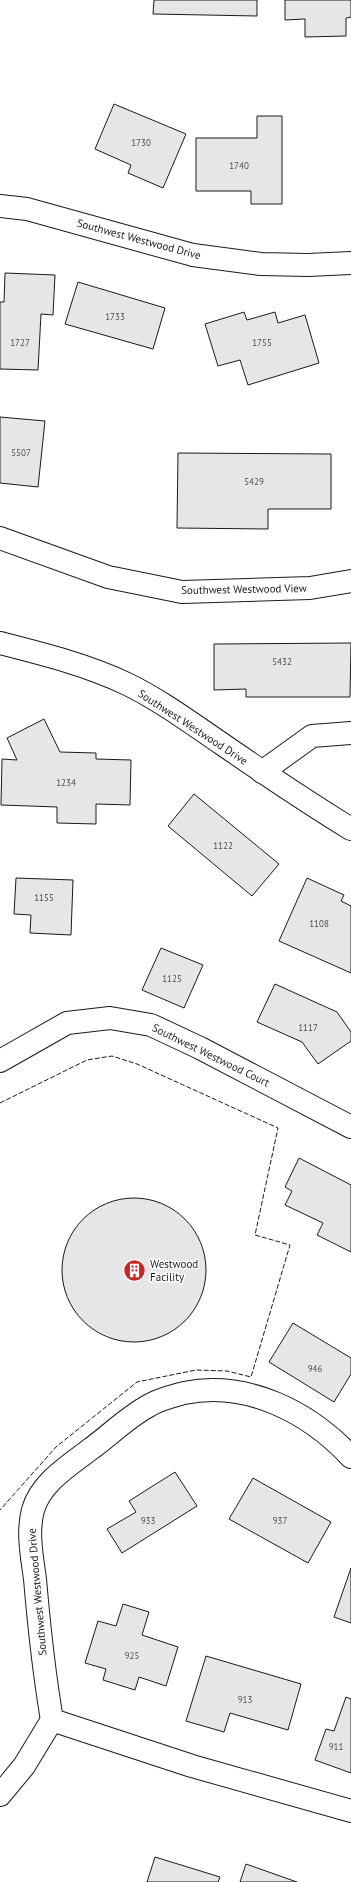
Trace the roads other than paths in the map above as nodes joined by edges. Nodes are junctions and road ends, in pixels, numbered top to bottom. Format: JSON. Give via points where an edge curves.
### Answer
{"nodes":[{"id":1,"x":0,"y":206,"type":"edge"},
{"id":2,"x":351,"y":263,"type":"edge"},
{"id":3,"x":0,"y":538,"type":"edge"},
{"id":4,"x":351,"y":581,"type":"edge"},
{"id":5,"x":0,"y":643,"type":"edge"},
{"id":6,"x":351,"y":733,"type":"edge"},
{"id":7,"x":262,"y":772,"type":"junction"},
{"id":8,"x":351,"y":829,"type":"edge"},
{"id":9,"x":0,"y":1062,"type":"edge"},
{"id":10,"x":351,"y":1127,"type":"edge"},
{"id":11,"x":351,"y":1457,"type":"edge"},
{"id":12,"x":52,"y":1720,"type":"junction"},
{"id":13,"x":0,"y":1795,"type":"edge"},
{"id":14,"x":351,"y":1811,"type":"edge"}],
"edges":[{"from":1,"to":2,"type":"street","name":"Southwest Westwood Drive","via":[[27,209],[193,254],[261,264]]},
{"from":3,"to":4,"type":"street","name":"Southwest Westwood View","via":[[108,577],[182,592],[310,588]]},
{"from":5,"to":7,"type":"street","name":"Southwest Westwood Drive","via":[[38,652],[127,684]]},
{"from":6,"to":7,"type":"street","via":[[312,736]]},
{"from":7,"to":8,"type":"street","name":"Southwest Westwood Drive"},
{"from":9,"to":10,"type":"street","name":"Southwest Westwood Court","via":[[67,1022],[110,1018],[151,1025]]},
{"from":11,"to":12,"type":"street","name":"Southwest Westwood Drive","via":[[320,1429],[279,1404],[227,1389],[198,1390],[150,1404],[56,1476],[40,1494],[33,1510],[30,1535]]},
{"from":12,"to":13,"type":"street","via":[[24,1766]]},
{"from":12,"to":14,"type":"street","via":[[192,1766]]}]}
